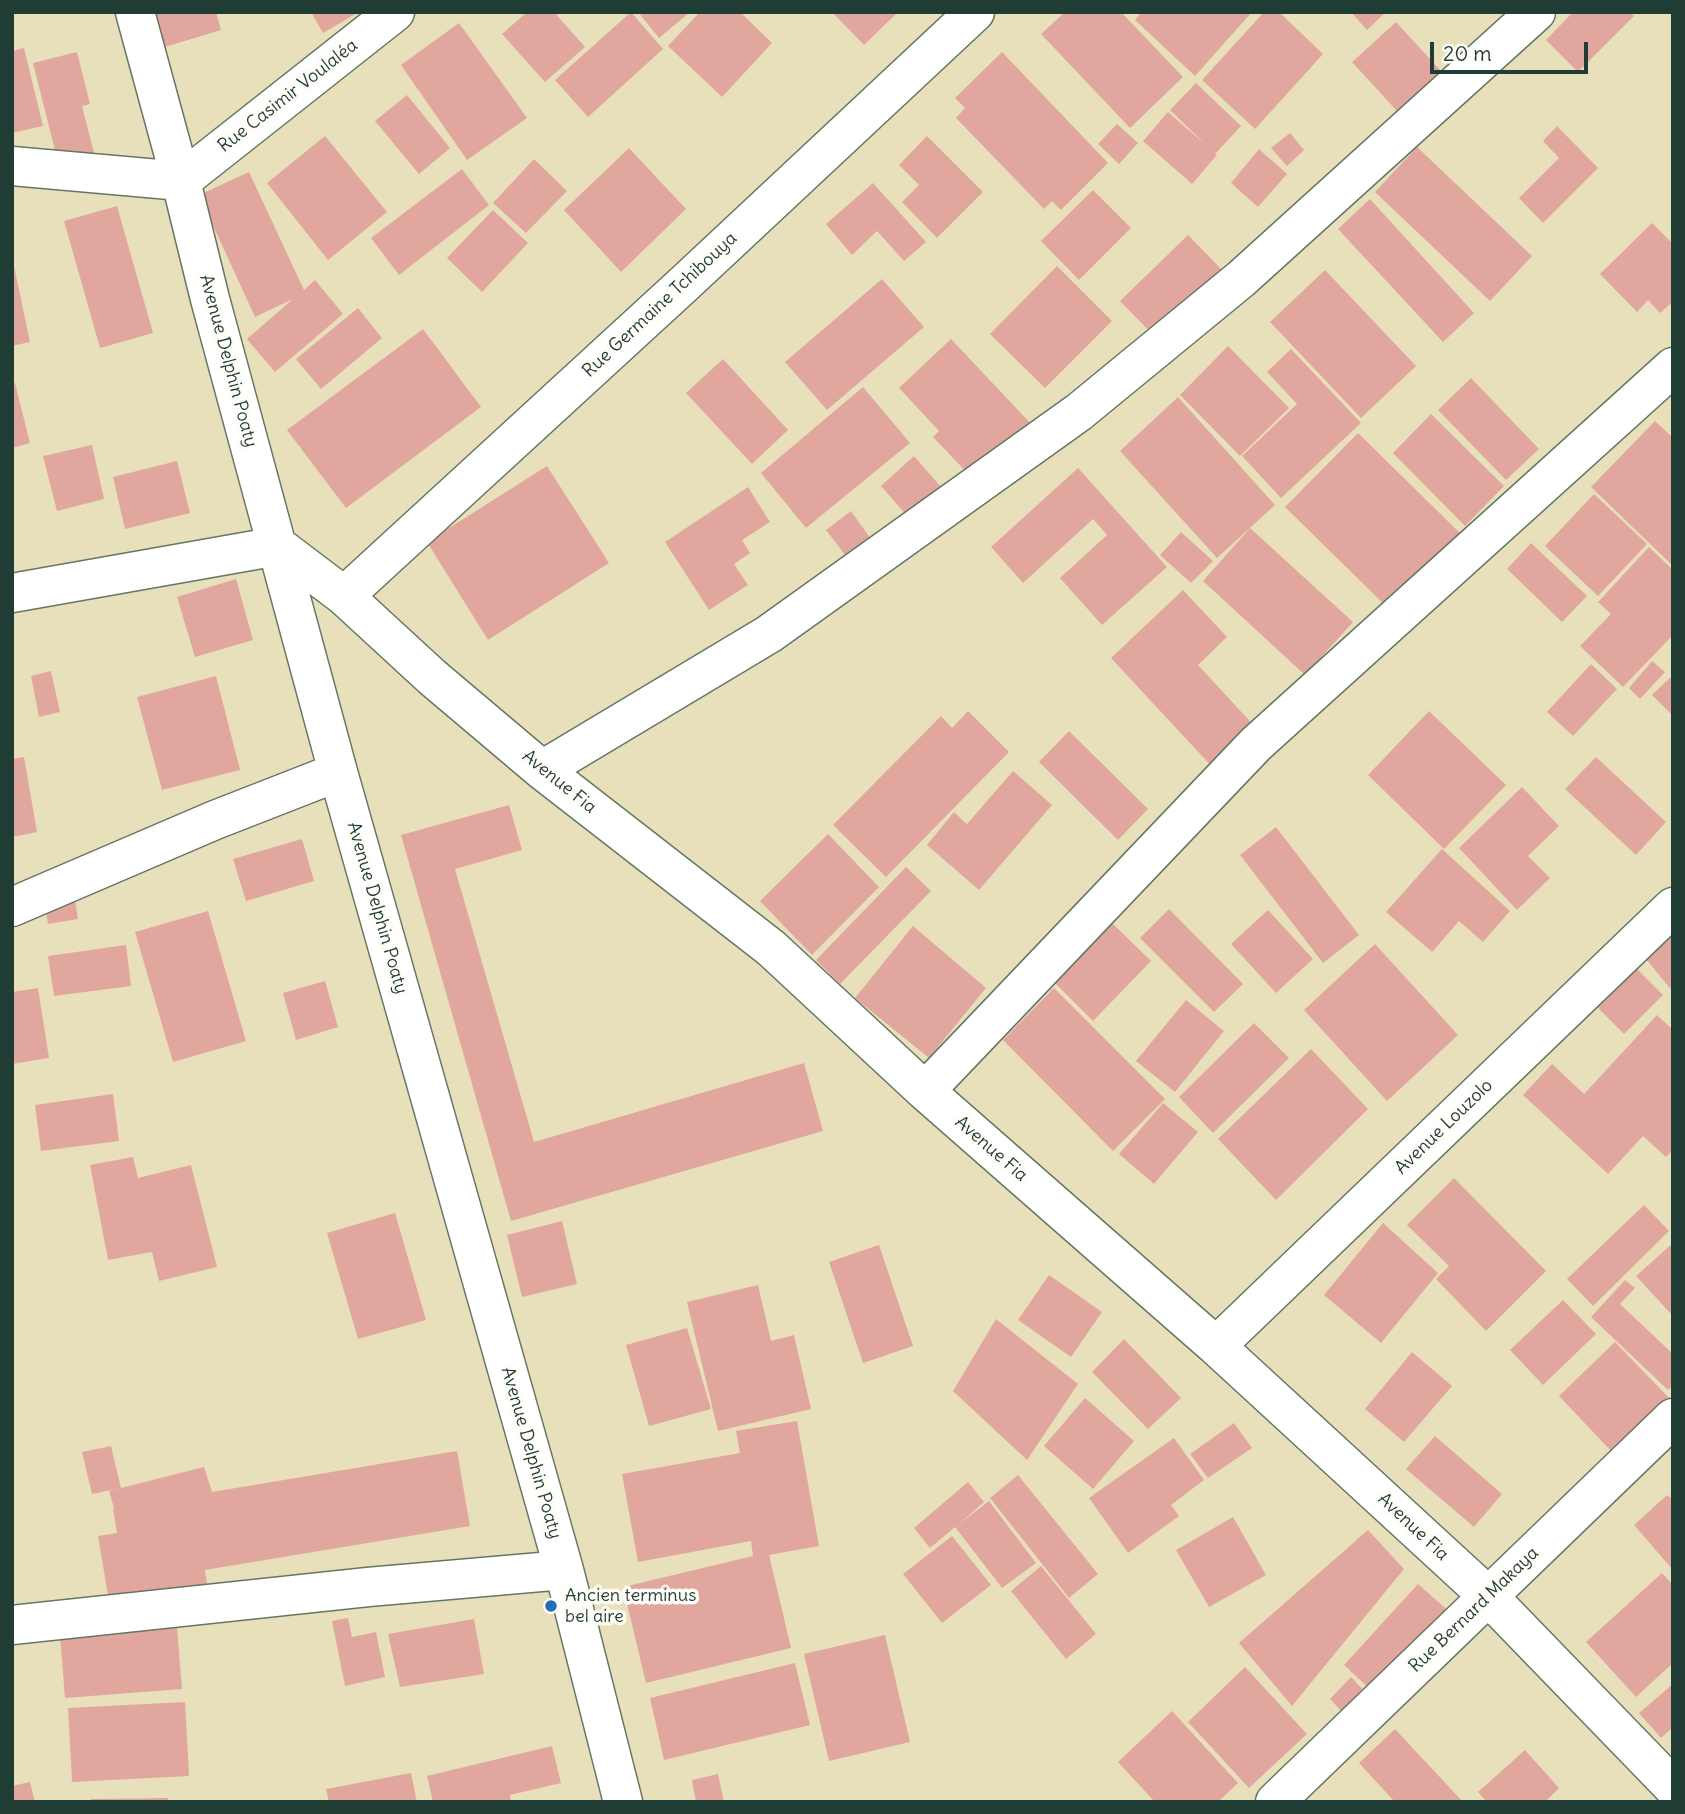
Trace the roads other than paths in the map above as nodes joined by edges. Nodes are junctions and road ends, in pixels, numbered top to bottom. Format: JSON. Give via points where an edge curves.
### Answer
{"nodes":[{"id":1,"x":135,"y":12,"type":"edge"},
{"id":2,"x":396,"y":12,"type":"edge"},
{"id":3,"x":975,"y":12,"type":"edge"},
{"id":4,"x":1536,"y":12,"type":"edge"},
{"id":5,"x":12,"y":166,"type":"edge"},
{"id":6,"x":181,"y":181,"type":"junction"},
{"id":7,"x":1673,"y":368,"type":"edge"},
{"id":8,"x":278,"y":546,"type":"junction"},
{"id":9,"x":12,"y":593,"type":"edge"},
{"id":10,"x":344,"y":596,"type":"junction"},
{"id":11,"x":542,"y":770,"type":"junction"},
{"id":12,"x":338,"y":772,"type":"junction"},
{"id":13,"x":12,"y":907,"type":"edge"},
{"id":14,"x":1673,"y":907,"type":"edge"},
{"id":15,"x":925,"y":1091,"type":"junction"},
{"id":16,"x":1216,"y":1346,"type":"junction"},
{"id":17,"x":1673,"y":1418,"type":"edge"},
{"id":18,"x":564,"y":1570,"type":"junction"},
{"id":19,"x":1488,"y":1596,"type":"junction"},
{"id":20,"x":12,"y":1625,"type":"edge"},
{"id":21,"x":1673,"y":1787,"type":"edge"},
{"id":22,"x":623,"y":1802,"type":"edge"},
{"id":23,"x":1275,"y":1802,"type":"edge"}],
"edges":[{"from":1,"to":6,"type":"street","name":"Avenue Delphin Poaty"},
{"from":2,"to":6,"type":"street","name":"Rue Casimir Voulaléa"},
{"from":3,"to":10,"type":"street","name":"Rue Germaine Tchibouya"},
{"from":4,"to":11,"type":"street","via":[[1241,279],[1079,412],[769,634]]},
{"from":5,"to":6,"type":"street"},
{"from":6,"to":8,"type":"street","name":"Avenue Delphin Poaty"},
{"from":7,"to":15,"type":"street","via":[[1256,744]]},
{"from":8,"to":9,"type":"street"},
{"from":8,"to":10,"type":"street","name":"Avenue Fia"},
{"from":8,"to":12,"type":"street","name":"Avenue Delphin Poaty"},
{"from":10,"to":11,"type":"street","name":"Avenue Fia"},
{"from":11,"to":15,"type":"street","name":"Avenue Fia","via":[[771,948]]},
{"from":12,"to":13,"type":"street"},
{"from":12,"to":18,"type":"street","name":"Avenue Delphin Poaty"},
{"from":14,"to":16,"type":"street","name":"Avenue Louzolo"},
{"from":15,"to":16,"type":"street","name":"Avenue Fia"},
{"from":16,"to":19,"type":"street","name":"Avenue Fia"},
{"from":17,"to":19,"type":"street","name":"Rue Bernard Makaya"},
{"from":18,"to":20,"type":"street"},
{"from":18,"to":22,"type":"street","name":"Avenue Delphin Poaty"},
{"from":19,"to":21,"type":"street","name":"Avenue Fia"},
{"from":19,"to":23,"type":"street","name":"Rue Bernard Makaya"}]}
